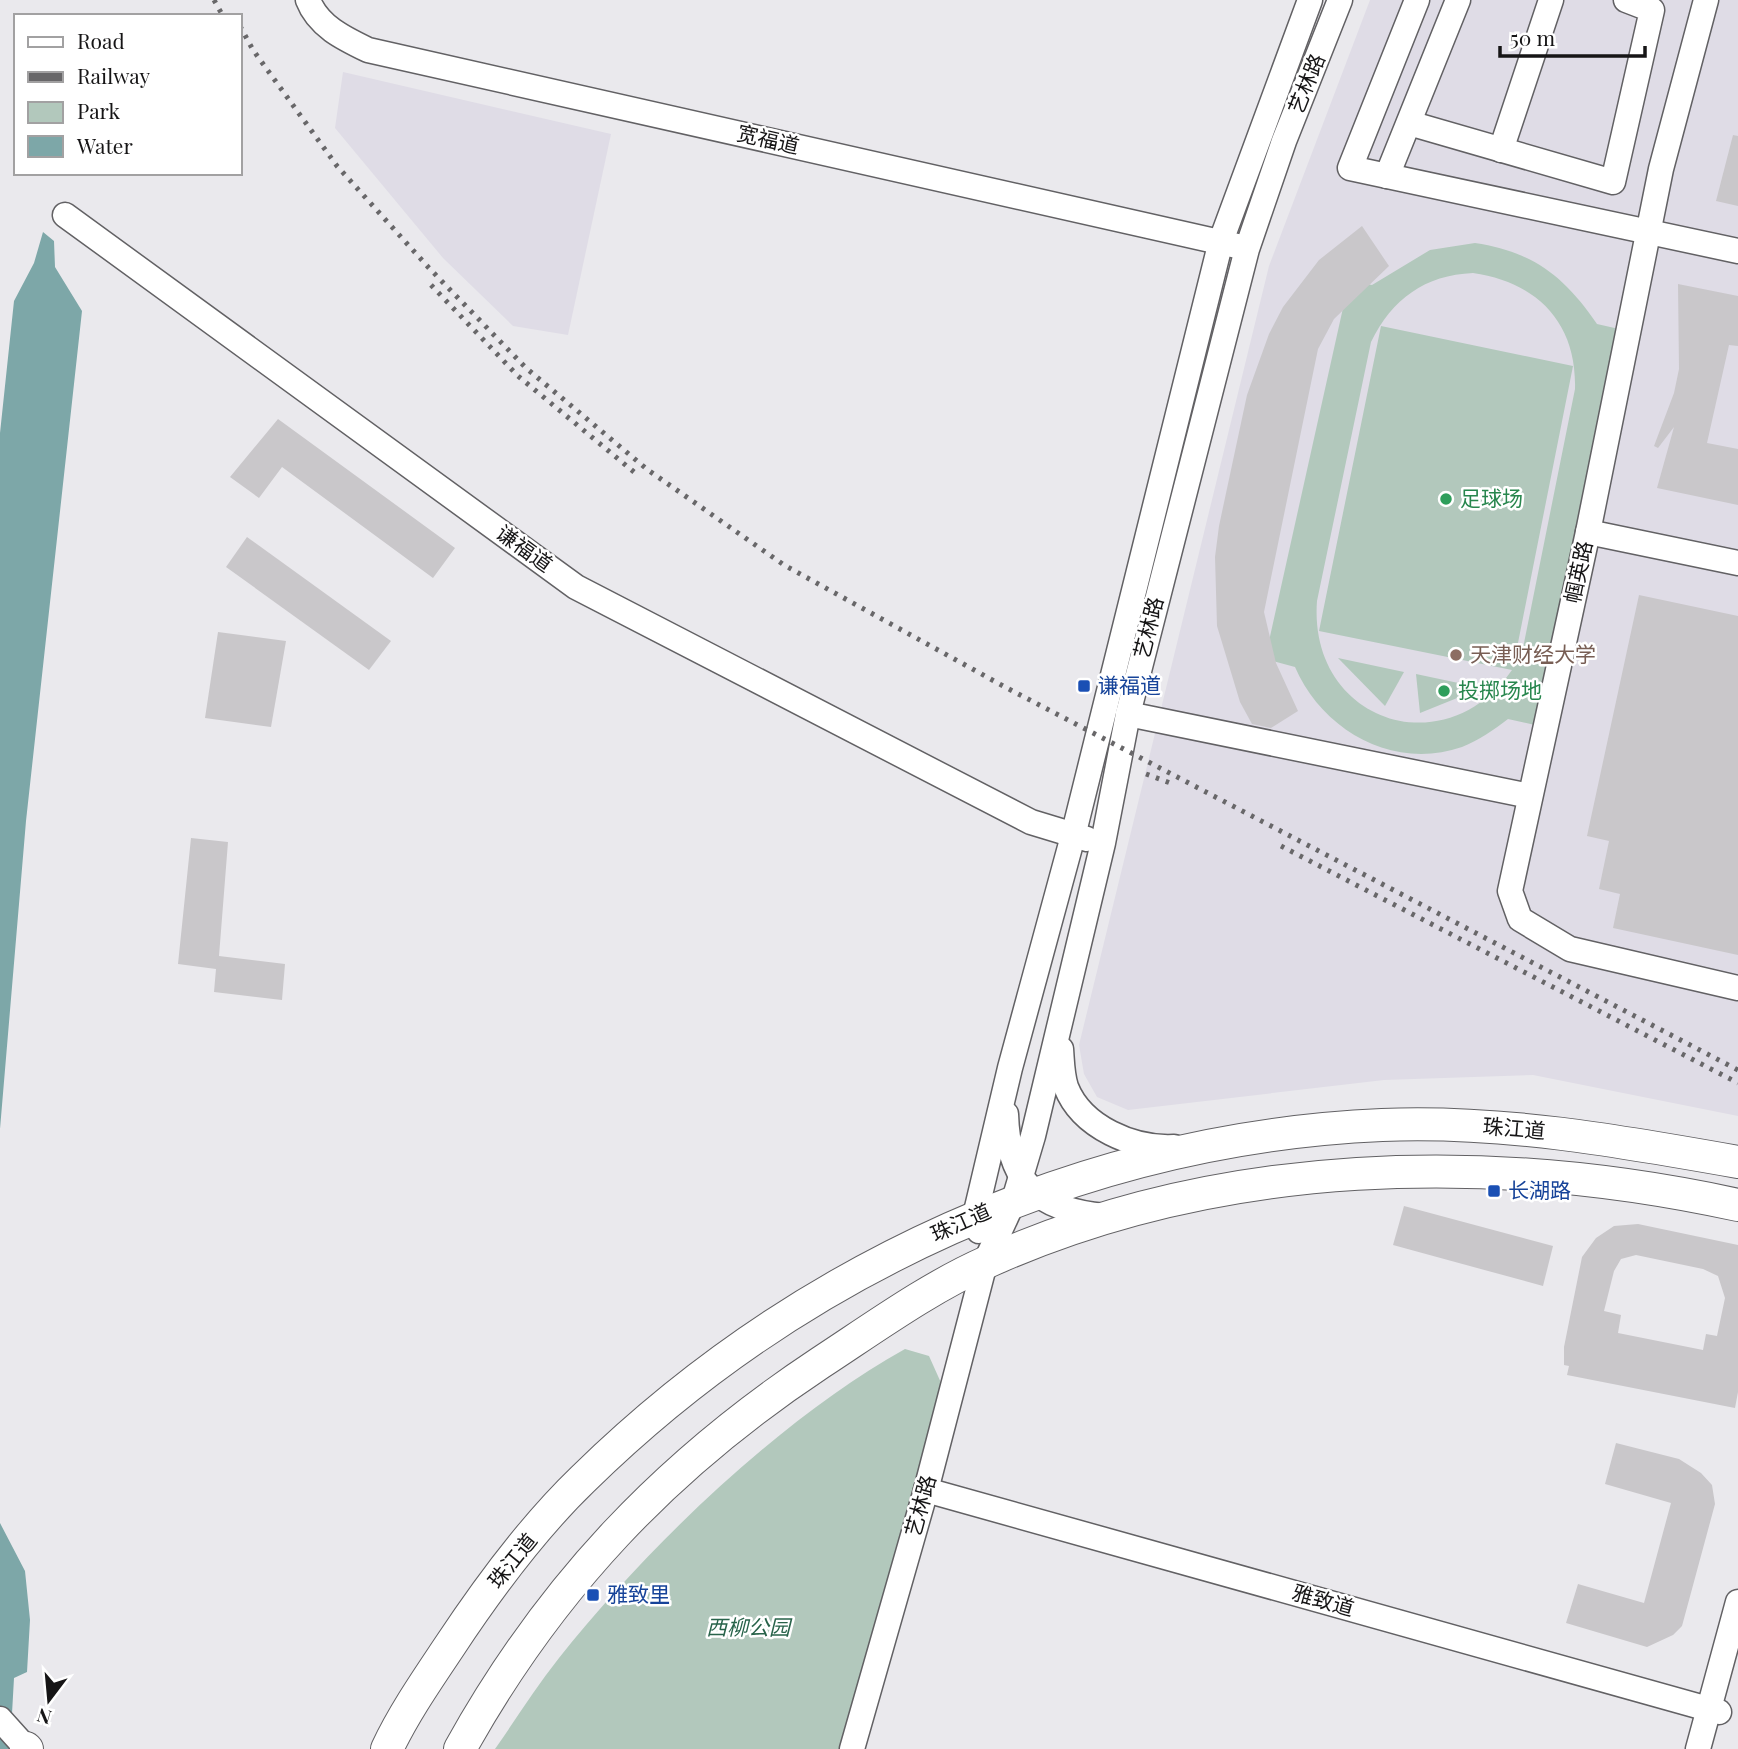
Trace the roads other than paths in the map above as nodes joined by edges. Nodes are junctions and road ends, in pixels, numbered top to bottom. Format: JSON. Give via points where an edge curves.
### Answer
{"nodes":[{"id":1,"x":308,"y":0,"type":"edge"},
{"id":2,"x":1310,"y":0,"type":"edge"},
{"id":3,"x":1340,"y":0,"type":"edge"},
{"id":4,"x":1416,"y":0,"type":"edge"},
{"id":5,"x":1458,"y":0,"type":"edge"},
{"id":6,"x":1551,"y":0,"type":"edge"},
{"id":7,"x":1626,"y":0,"type":"edge"},
{"id":8,"x":1706,"y":0,"type":"edge"},
{"id":9,"x":1409,"y":123,"type":"junction"},
{"id":10,"x":1501,"y":150,"type":"junction"},
{"id":11,"x":1387,"y":176,"type":"junction"},
{"id":12,"x":65,"y":215,"type":"dead end"},
{"id":13,"x":1648,"y":232,"type":"junction"},
{"id":14,"x":1221,"y":241,"type":"junction"},
{"id":15,"x":1247,"y":249,"type":"junction"},
{"id":16,"x":1738,"y":251,"type":"edge"},
{"id":17,"x":1588,"y":532,"type":"junction"},
{"id":18,"x":1738,"y":563,"type":"edge"},
{"id":19,"x":1128,"y":714,"type":"junction"},
{"id":20,"x":1530,"y":796,"type":"junction"},
{"id":21,"x":1073,"y":836,"type":"junction"},
{"id":22,"x":1103,"y":843,"type":"junction"},
{"id":23,"x":1738,"y":988,"type":"edge"},
{"id":24,"x":1063,"y":1016,"type":"junction"},
{"id":25,"x":1010,"y":1068,"type":"junction"},
{"id":26,"x":1199,"y":1146,"type":"junction"},
{"id":27,"x":1738,"y":1162,"type":"edge"},
{"id":28,"x":1023,"y":1190,"type":"junction"},
{"id":29,"x":1738,"y":1205,"type":"edge"},
{"id":30,"x":975,"y":1216,"type":"junction"},
{"id":31,"x":1110,"y":1216,"type":"junction"},
{"id":32,"x":985,"y":1263,"type":"junction"},
{"id":33,"x":926,"y":1490,"type":"junction"},
{"id":34,"x":1738,"y":1602,"type":"edge"},
{"id":35,"x":1738,"y":1642,"type":"edge"},
{"id":36,"x":1714,"y":1710,"type":"junction"},
{"id":37,"x":0,"y":1719,"type":"edge"},
{"id":38,"x":387,"y":1747,"type":"edge"},
{"id":39,"x":27,"y":1749,"type":"edge"},
{"id":40,"x":460,"y":1749,"type":"edge"},
{"id":41,"x":852,"y":1749,"type":"edge"},
{"id":42,"x":1698,"y":1749,"type":"edge"},
{"id":43,"x":1710,"y":1749,"type":"edge"}],
"edges":[{"from":1,"to":14,"type":"street","name":"宽福道","via":[[313,14],[332,30],[368,50]]},
{"from":2,"to":14,"type":"street","name":"艺林路"},
{"from":3,"to":15,"type":"street","name":"艺林路"},
{"from":4,"to":11,"type":"street","via":[[1350,168]]},
{"from":5,"to":9,"type":"street"},
{"from":6,"to":10,"type":"street"},
{"from":7,"to":10,"type":"street","via":[[1651,10],[1613,183]]},
{"from":8,"to":13,"type":"street","name":"帼英路"},
{"from":9,"to":10,"type":"street"},
{"from":9,"to":11,"type":"street"},
{"from":11,"to":13,"type":"street"},
{"from":12,"to":21,"type":"street","name":"谦福道","via":[[576,587],[1019,816]]},
{"from":13,"to":16,"type":"street"},
{"from":13,"to":17,"type":"street","name":"帼英路"},
{"from":14,"to":15,"type":"street","name":"宽福道"},
{"from":14,"to":21,"type":"street","name":"艺林路"},
{"from":15,"to":19,"type":"street","name":"艺林路"},
{"from":17,"to":18,"type":"street"},
{"from":17,"to":20,"type":"street","name":"帼英路"},
{"from":19,"to":20,"type":"street"},
{"from":19,"to":22,"type":"street","name":"艺林路"},
{"from":20,"to":23,"type":"street","name":"帼英路","via":[[1510,891],[1520,919],[1570,949]]},
{"from":21,"to":22,"type":"street","name":"谦福道"},
{"from":21,"to":25,"type":"street","name":"艺林路"},
{"from":22,"to":24,"type":"street","name":"艺林路"},
{"from":24,"to":26,"type":"street","via":[[1062,1068],[1067,1088],[1090,1118],[1122,1139],[1149,1149]]},
{"from":24,"to":28,"type":"street","name":"艺林路"},
{"from":25,"to":28,"type":"street","via":[[1007,1137]]},
{"from":25,"to":30,"type":"street","name":"艺林路"},
{"from":26,"to":27,"type":"main road","name":"珠江道","via":[[1334,1128],[1444,1124],[1626,1142]]},
{"from":26,"to":28,"type":"main road","name":"珠江道"},
{"from":28,"to":30,"type":"main road","name":"珠江道"},
{"from":28,"to":31,"type":"street","via":[[1061,1210]]},
{"from":28,"to":32,"type":"street","name":"艺林路"},
{"from":29,"to":31,"type":"main road","name":"珠江道","via":[[1572,1178],[1430,1170],[1257,1186]]},
{"from":30,"to":32,"type":"street","name":"艺林路"},
{"from":30,"to":38,"type":"main road","name":"珠江道","via":[[806,1304],[649,1418],[580,1481],[479,1602]]},
{"from":31,"to":32,"type":"main road","name":"珠江道"},
{"from":32,"to":33,"type":"street","name":"艺林路"},
{"from":32,"to":40,"type":"main road","name":"珠江道","via":[[771,1396],[713,1441],[596,1552],[502,1678]]},
{"from":33,"to":36,"type":"street","name":"雅致道"},
{"from":33,"to":41,"type":"street","name":"艺林路"},
{"from":34,"to":36,"type":"street"},
{"from":35,"to":36,"type":"street"},
{"from":36,"to":42,"type":"street"},
{"from":36,"to":43,"type":"street"},
{"from":37,"to":39,"type":"street"}]}
